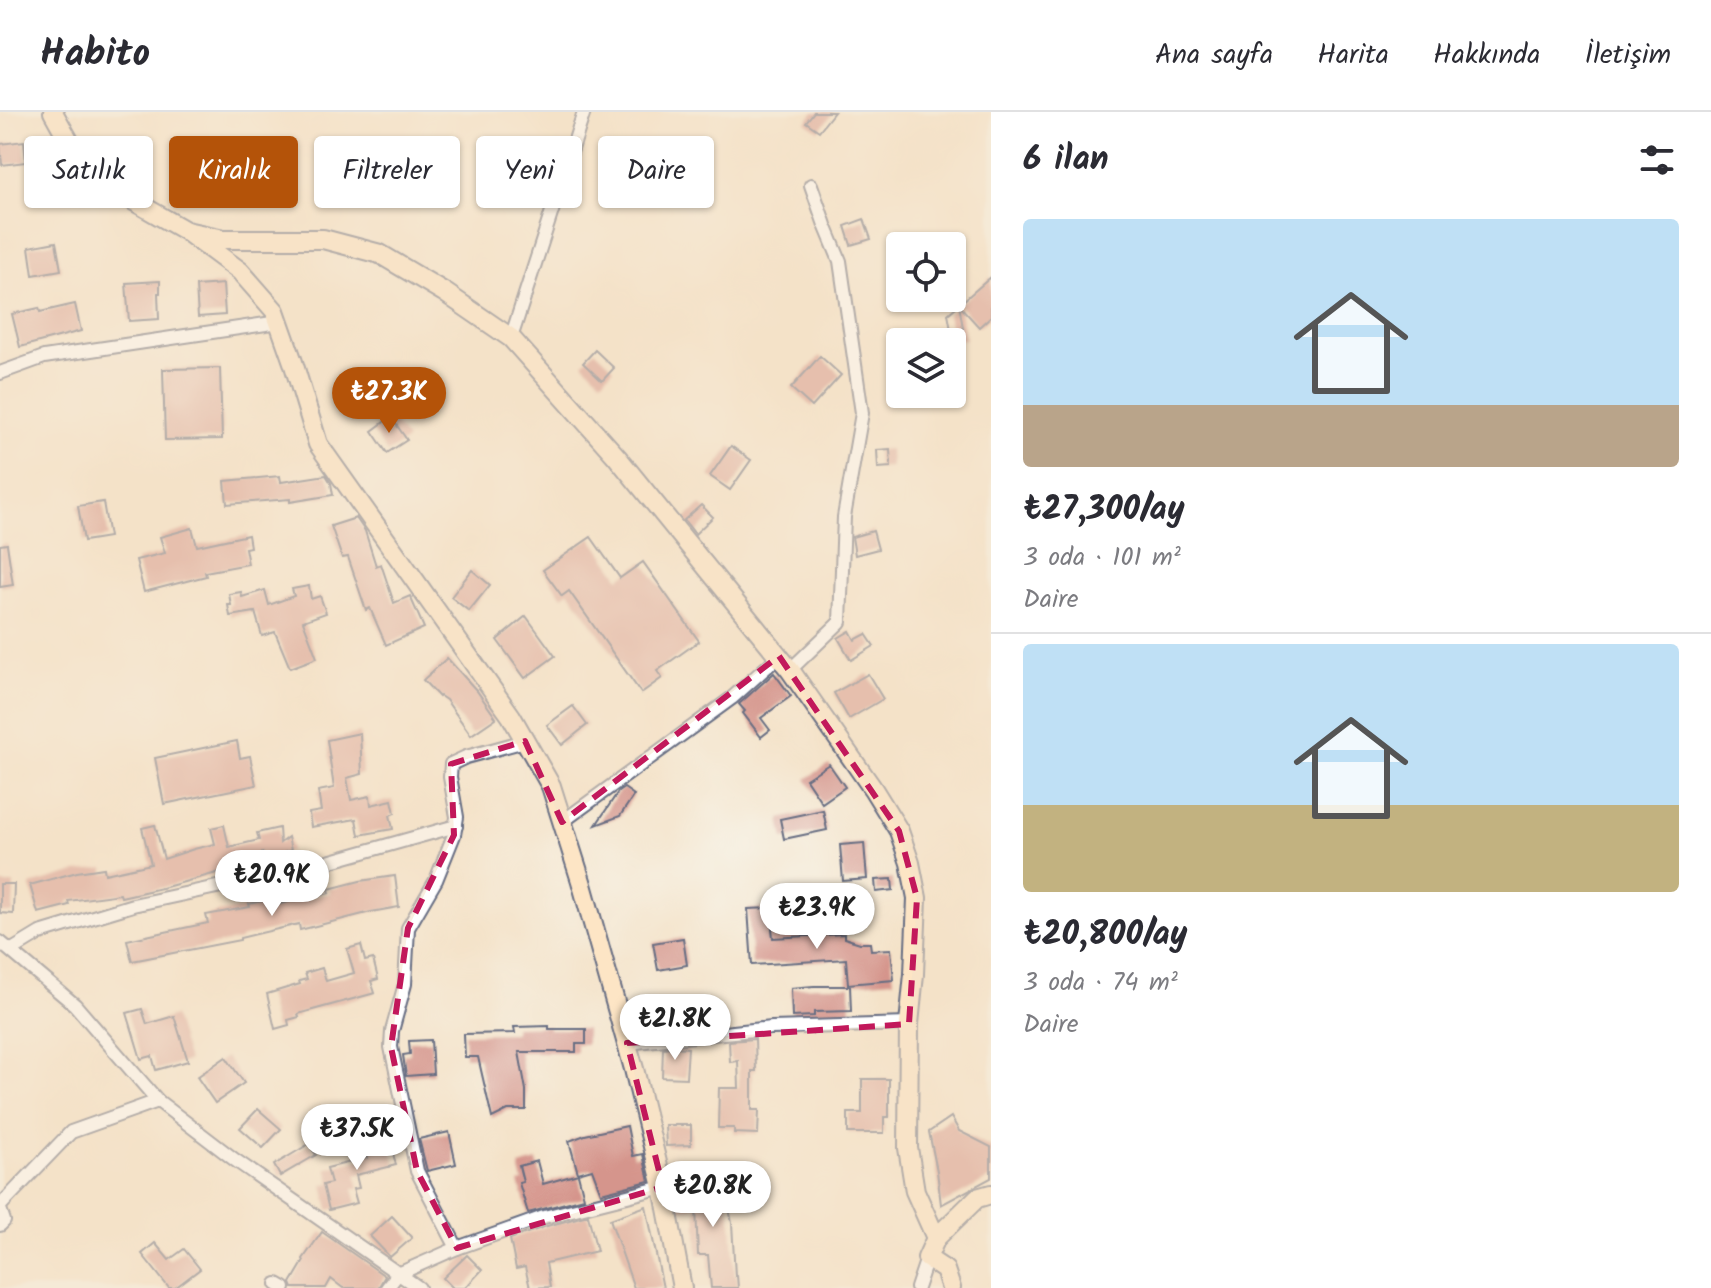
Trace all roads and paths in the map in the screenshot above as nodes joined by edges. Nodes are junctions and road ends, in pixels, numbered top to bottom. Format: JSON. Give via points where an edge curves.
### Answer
{"nodes":[{"id":1,"x":53,"y":112,"type":"edge"},
{"id":2,"x":584,"y":112,"type":"edge"},
{"id":3,"x":811,"y":185,"type":"dead end"},
{"id":4,"x":186,"y":231,"type":"junction"},
{"id":5,"x":279,"y":322,"type":"junction"},
{"id":6,"x":511,"y":338,"type":"junction"},
{"id":7,"x":0,"y":373,"type":"edge"},
{"id":8,"x":785,"y":663,"type":"junction"},
{"id":9,"x":525,"y":741,"type":"junction"},
{"id":10,"x":562,"y":822,"type":"junction"},
{"id":11,"x":456,"y":826,"type":"junction"},
{"id":12,"x":0,"y":942,"type":"edge"},
{"id":13,"x":12,"y":950,"type":"junction"},
{"id":14,"x":909,"y":1024,"type":"junction"},
{"id":15,"x":627,"y":1043,"type":"junction"},
{"id":16,"x":158,"y":1101,"type":"junction"},
{"id":17,"x":663,"y":1187,"type":"junction"},
{"id":18,"x":991,"y":1194,"type":"edge"},
{"id":19,"x":0,"y":1207,"type":"edge"},
{"id":20,"x":0,"y":1225,"type":"edge"},
{"id":21,"x":936,"y":1238,"type":"junction"},
{"id":22,"x":457,"y":1248,"type":"junction"},
{"id":23,"x":927,"y":1258,"type":"junction"},
{"id":24,"x":398,"y":1274,"type":"junction"},
{"id":25,"x":387,"y":1288,"type":"edge"},
{"id":26,"x":419,"y":1288,"type":"edge"},
{"id":27,"x":682,"y":1288,"type":"edge"},
{"id":28,"x":917,"y":1288,"type":"edge"},
{"id":29,"x":951,"y":1288,"type":"edge"}],
"edges":[{"from":1,"to":4,"type":"street","via":[[73,148],[132,200]]},
{"from":2,"to":6,"type":"street"},
{"from":3,"to":8,"type":"street","via":[[840,261],[862,413],[844,517],[840,622]]},
{"from":4,"to":5,"type":"street","via":[[240,271]]},
{"from":4,"to":6,"type":"street","via":[[224,239],[323,239],[380,254]]},
{"from":5,"to":7,"type":"street","via":[[44,357]]},
{"from":5,"to":9,"type":"street","via":[[318,444]]},
{"from":6,"to":8,"type":"street","via":[[617,457]]},
{"from":8,"to":10,"type":"street"},
{"from":8,"to":14,"type":"street","via":[[873,789],[899,831],[910,863],[917,898]]},
{"from":9,"to":10,"type":"street","via":[[551,786]]},
{"from":9,"to":11,"type":"street","via":[[451,764]]},
{"from":10,"to":15,"type":"street"},
{"from":11,"to":13,"type":"street","via":[[310,867],[133,905],[40,933]]},
{"from":11,"to":22,"type":"street","via":[[436,880],[408,928],[405,984],[391,1047],[417,1171]]},
{"from":12,"to":13,"type":"street"},
{"from":13,"to":16,"type":"street","via":[[75,1005]]},
{"from":14,"to":15,"type":"street","via":[[772,1028]]},
{"from":14,"to":21,"type":"street","via":[[908,1148],[915,1191]]},
{"from":15,"to":17,"type":"street"},
{"from":16,"to":19,"type":"street","via":[[71,1132]]},
{"from":16,"to":24,"type":"street"},
{"from":17,"to":22,"type":"street","via":[[544,1217]]},
{"from":17,"to":27,"type":"street"},
{"from":18,"to":21,"type":"street","via":[[977,1198]]},
{"from":19,"to":20,"type":"street"},
{"from":21,"to":23,"type":"street"},
{"from":22,"to":24,"type":"street"},
{"from":23,"to":28,"type":"street"},
{"from":23,"to":29,"type":"street","via":[[945,1270]]},
{"from":24,"to":25,"type":"street"},
{"from":24,"to":26,"type":"street"}]}
